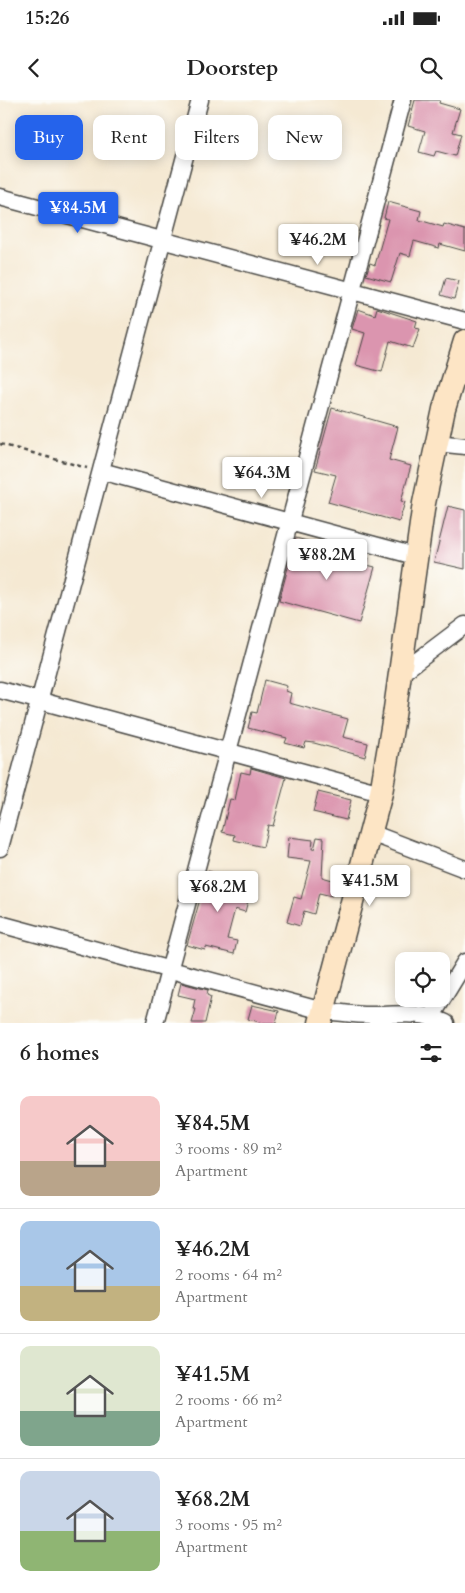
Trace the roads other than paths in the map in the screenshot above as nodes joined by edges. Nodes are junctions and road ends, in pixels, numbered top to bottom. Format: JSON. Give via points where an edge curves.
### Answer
{"nodes":[{"id":1,"x":200,"y":100,"type":"edge"},
{"id":2,"x":403,"y":100,"type":"edge"},
{"id":3,"x":0,"y":197,"type":"edge"},
{"id":4,"x":164,"y":241,"type":"junction"},
{"id":5,"x":352,"y":291,"type":"junction"},
{"id":6,"x":465,"y":321,"type":"edge"},
{"id":7,"x":465,"y":341,"type":"edge"},
{"id":8,"x":436,"y":443,"type":"junction"},
{"id":9,"x":465,"y":446,"type":"edge"},
{"id":10,"x":101,"y":471,"type":"junction"},
{"id":11,"x":289,"y":522,"type":"junction"},
{"id":12,"x":415,"y":556,"type":"junction"},
{"id":13,"x":465,"y":626,"type":"edge"},
{"id":14,"x":400,"y":674,"type":"junction"},
{"id":15,"x":0,"y":690,"type":"edge"},
{"id":16,"x":40,"y":700,"type":"junction"},
{"id":17,"x":228,"y":751,"type":"junction"},
{"id":18,"x":381,"y":793,"type":"junction"},
{"id":19,"x":370,"y":833,"type":"junction"},
{"id":20,"x":0,"y":848,"type":"edge"},
{"id":21,"x":465,"y":869,"type":"edge"},
{"id":22,"x":0,"y":924,"type":"edge"},
{"id":23,"x":465,"y":962,"type":"edge"},
{"id":24,"x":170,"y":971,"type":"junction"},
{"id":25,"x":322,"y":1017,"type":"edge"},
{"id":26,"x":439,"y":1019,"type":"edge"},
{"id":27,"x":155,"y":1023,"type":"edge"}],
"edges":[{"from":1,"to":4,"type":"street"},
{"from":2,"to":5,"type":"street"},
{"from":3,"to":4,"type":"street"},
{"from":4,"to":5,"type":"street"},
{"from":4,"to":10,"type":"street"},
{"from":5,"to":6,"type":"street"},
{"from":5,"to":11,"type":"street"},
{"from":7,"to":8,"type":"street"},
{"from":8,"to":9,"type":"street"},
{"from":8,"to":12,"type":"street"},
{"from":10,"to":11,"type":"street"},
{"from":10,"to":16,"type":"street"},
{"from":11,"to":12,"type":"street"},
{"from":11,"to":17,"type":"street"},
{"from":12,"to":14,"type":"street"},
{"from":13,"to":14,"type":"street"},
{"from":14,"to":18,"type":"street"},
{"from":15,"to":16,"type":"street"},
{"from":16,"to":17,"type":"street"},
{"from":16,"to":20,"type":"street"},
{"from":17,"to":18,"type":"street"},
{"from":17,"to":24,"type":"street"},
{"from":18,"to":19,"type":"street"},
{"from":19,"to":21,"type":"street"},
{"from":19,"to":25,"type":"street"},
{"from":22,"to":24,"type":"street"},
{"from":23,"to":26,"type":"street"},
{"from":24,"to":25,"type":"street"},
{"from":24,"to":27,"type":"street"},
{"from":25,"to":26,"type":"street","via":[[413,1012]]}]}
